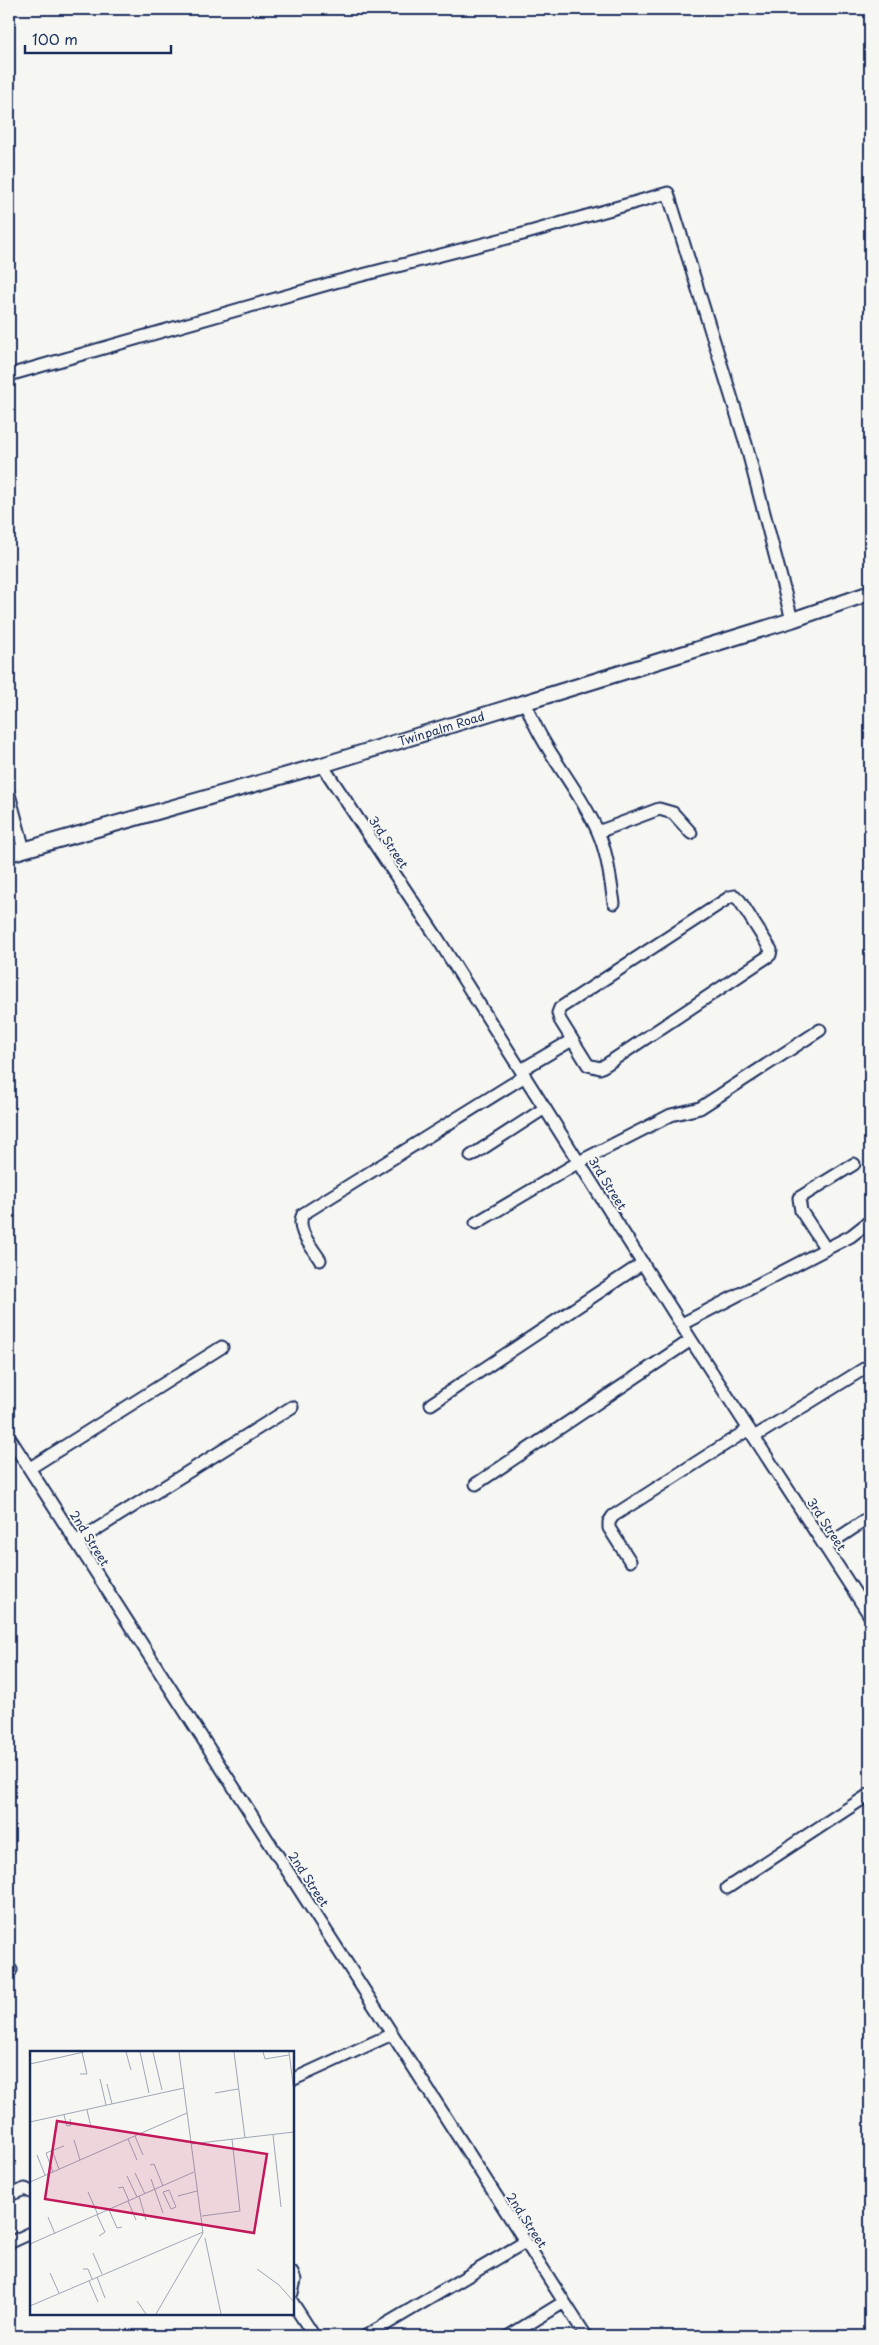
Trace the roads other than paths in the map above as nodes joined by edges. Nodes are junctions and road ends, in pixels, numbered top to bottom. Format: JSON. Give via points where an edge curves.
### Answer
{"nodes":[{"id":1,"x":9,"y":375,"type":"edge"},
{"id":2,"x":870,"y":593,"type":"edge"},
{"id":3,"x":792,"y":620,"type":"junction"},
{"id":4,"x":524,"y":701,"type":"junction"},
{"id":5,"x":322,"y":765,"type":"junction"},
{"id":6,"x":9,"y":794,"type":"edge"},
{"id":7,"x":598,"y":832,"type":"junction"},
{"id":8,"x":690,"y":833,"type":"dead end"},
{"id":9,"x":24,"y":850,"type":"junction"},
{"id":10,"x":9,"y":854,"type":"edge"},
{"id":11,"x":614,"y":903,"type":"dead end"},
{"id":12,"x":820,"y":1030,"type":"dead end"},
{"id":13,"x":572,"y":1040,"type":"junction"},
{"id":14,"x":523,"y":1073,"type":"junction"},
{"id":15,"x":545,"y":1108,"type":"junction"},
{"id":16,"x":472,"y":1156,"type":"dead end"},
{"id":17,"x":579,"y":1162,"type":"junction"},
{"id":18,"x":854,"y":1164,"type":"dead end"},
{"id":19,"x":870,"y":1221,"type":"edge"},
{"id":20,"x":476,"y":1223,"type":"dead end"},
{"id":21,"x":826,"y":1249,"type":"junction"},
{"id":22,"x":320,"y":1260,"type":"dead end"},
{"id":23,"x":643,"y":1263,"type":"junction"},
{"id":24,"x":682,"y":1324,"type":"junction"},
{"id":25,"x":691,"y":1340,"type":"junction"},
{"id":26,"x":222,"y":1347,"type":"dead end"},
{"id":27,"x":870,"y":1365,"type":"edge"},
{"id":28,"x":431,"y":1404,"type":"dead end"},
{"id":29,"x":292,"y":1407,"type":"dead end"},
{"id":30,"x":752,"y":1433,"type":"junction"},
{"id":31,"x":9,"y":1437,"type":"edge"},
{"id":32,"x":30,"y":1468,"type":"junction"},
{"id":33,"x":476,"y":1484,"type":"dead end"},
{"id":34,"x":870,"y":1517,"type":"edge"},
{"id":35,"x":76,"y":1542,"type":"junction"},
{"id":36,"x":825,"y":1547,"type":"junction"},
{"id":37,"x":630,"y":1561,"type":"dead end"},
{"id":38,"x":870,"y":1616,"type":"edge"},
{"id":39,"x":870,"y":1794,"type":"edge"},
{"id":40,"x":727,"y":1888,"type":"dead end"},
{"id":41,"x":392,"y":2034,"type":"junction"},
{"id":42,"x":294,"y":2079,"type":"edge"},
{"id":43,"x":30,"y":2191,"type":"edge"},
{"id":44,"x":9,"y":2195,"type":"edge"},
{"id":45,"x":30,"y":2233,"type":"edge"},
{"id":46,"x":525,"y":2242,"type":"junction"},
{"id":47,"x":9,"y":2243,"type":"edge"},
{"id":48,"x":564,"y":2302,"type":"junction"},
{"id":49,"x":294,"y":2305,"type":"edge"},
{"id":50,"x":314,"y":2336,"type":"edge"},
{"id":51,"x":366,"y":2336,"type":"edge"},
{"id":52,"x":509,"y":2336,"type":"edge"},
{"id":53,"x":586,"y":2336,"type":"edge"}],
"edges":[{"from":1,"to":3,"type":"street","via":[[335,282],[668,193],[746,444]]},
{"from":2,"to":3,"type":"main road","name":"Twinpalm Road"},
{"from":3,"to":4,"type":"main road","name":"Twinpalm Road"},
{"from":4,"to":5,"type":"main road","name":"Twinpalm Road"},
{"from":4,"to":7,"type":"street","via":[[532,724]]},
{"from":5,"to":9,"type":"main road","name":"Twinpalm Road"},
{"from":5,"to":14,"type":"street","name":"3rd Street"},
{"from":6,"to":9,"type":"street"},
{"from":7,"to":8,"type":"street","via":[[659,809],[672,813]]},
{"from":7,"to":11,"type":"street","via":[[607,856]]},
{"from":9,"to":10,"type":"main road","name":"Twinpalm Road"},
{"from":12,"to":17,"type":"street","via":[[700,1108],[671,1115]]},
{"from":13,"to":13,"type":"street","via":[[588,1065],[600,1068],[766,960],[770,950],[740,901],[735,896],[730,897],[560,1008],[560,1020]]},
{"from":13,"to":14,"type":"street"},
{"from":14,"to":15,"type":"street","name":"3rd Street"},
{"from":14,"to":22,"type":"street","via":[[303,1214],[300,1219],[302,1232]]},
{"from":15,"to":16,"type":"street"},
{"from":15,"to":17,"type":"street","name":"3rd Street"},
{"from":17,"to":20,"type":"street"},
{"from":17,"to":23,"type":"street","name":"3rd Street"},
{"from":18,"to":21,"type":"street","via":[[798,1198],[801,1212]]},
{"from":19,"to":21,"type":"street","via":[[852,1236]]},
{"from":21,"to":24,"type":"street"},
{"from":23,"to":24,"type":"street","name":"3rd Street"},
{"from":23,"to":28,"type":"street"},
{"from":24,"to":25,"type":"street","name":"3rd Street"},
{"from":25,"to":30,"type":"street","name":"3rd Street"},
{"from":25,"to":33,"type":"street"},
{"from":26,"to":32,"type":"street"},
{"from":27,"to":30,"type":"street"},
{"from":29,"to":35,"type":"street"},
{"from":30,"to":36,"type":"street","name":"3rd Street"},
{"from":30,"to":37,"type":"street","via":[[613,1516],[609,1528]]},
{"from":31,"to":32,"type":"street","name":"2nd Street"},
{"from":32,"to":35,"type":"street","name":"2nd Street"},
{"from":34,"to":36,"type":"street"},
{"from":35,"to":41,"type":"street","name":"2nd Street"},
{"from":36,"to":38,"type":"street","name":"3rd Street"},
{"from":39,"to":40,"type":"street"},
{"from":41,"to":42,"type":"street"},
{"from":41,"to":46,"type":"street","name":"2nd Street"},
{"from":43,"to":44,"type":"street","via":[[24,2188]]},
{"from":45,"to":47,"type":"street"},
{"from":46,"to":48,"type":"street","name":"2nd Street"},
{"from":46,"to":51,"type":"street"},
{"from":48,"to":52,"type":"street"},
{"from":48,"to":53,"type":"street","name":"2nd Street"},
{"from":49,"to":50,"type":"street"}]}
